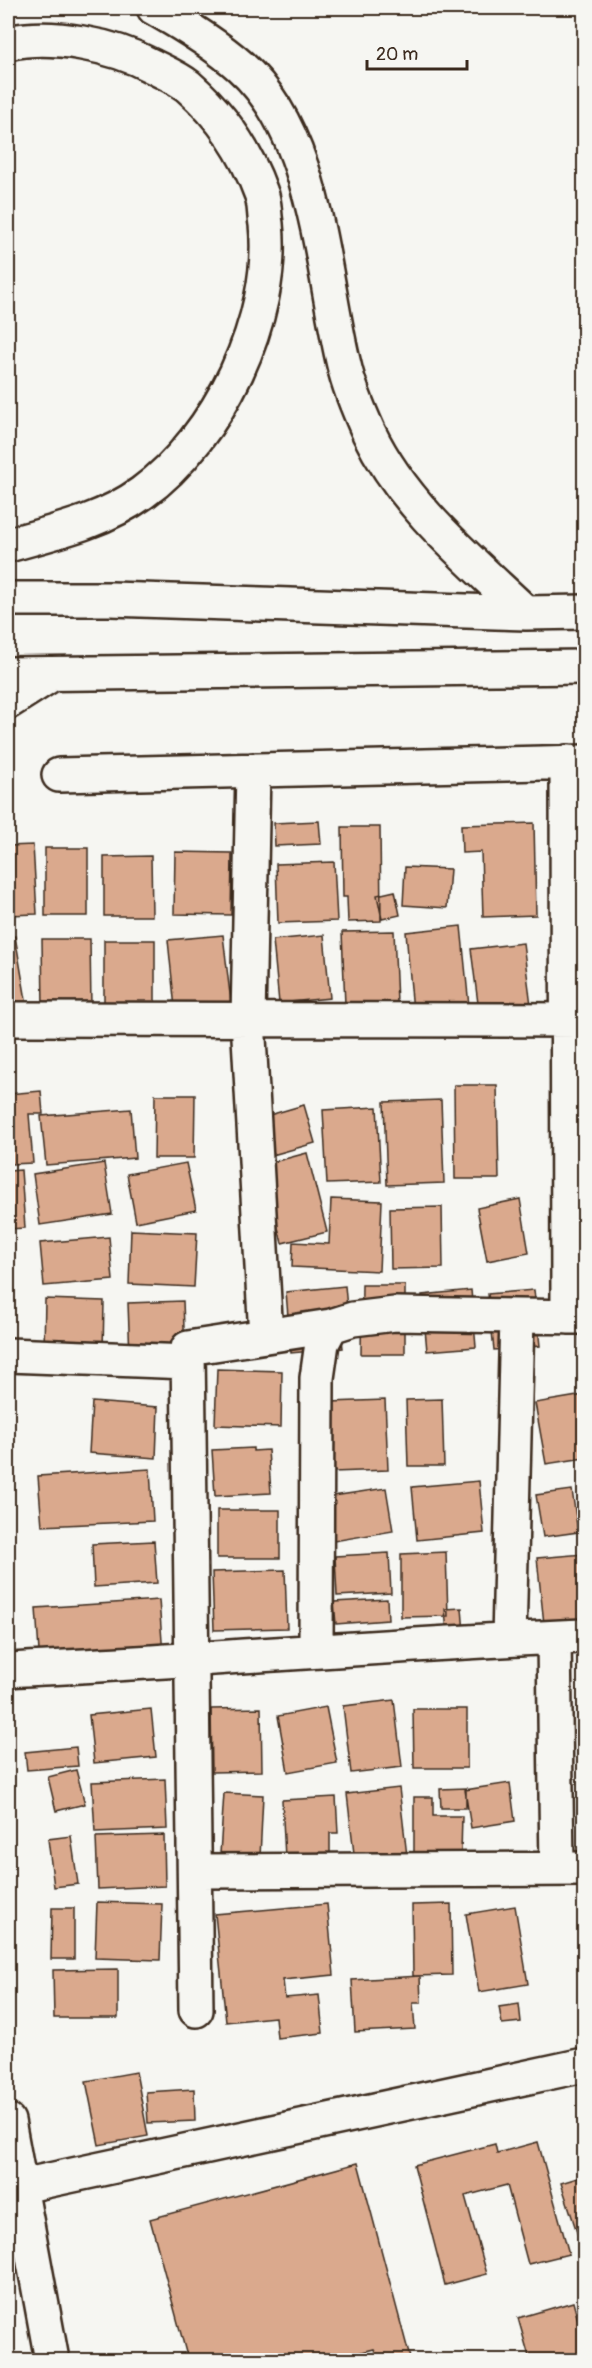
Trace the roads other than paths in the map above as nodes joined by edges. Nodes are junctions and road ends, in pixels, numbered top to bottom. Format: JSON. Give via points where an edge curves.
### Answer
{"nodes":[{"id":1,"x":154,"y":8,"type":"edge"},
{"id":2,"x":8,"y":43,"type":"edge"},
{"id":3,"x":8,"y":545,"type":"edge"},
{"id":4,"x":8,"y":599,"type":"edge"},
{"id":5,"x":585,"y":612,"type":"edge"},
{"id":6,"x":526,"y":613,"type":"junction"},
{"id":7,"x":585,"y":667,"type":"edge"},
{"id":8,"x":8,"y":674,"type":"edge"},
{"id":9,"x":52,"y":674,"type":"junction"},
{"id":10,"x":8,"y":702,"type":"edge"},
{"id":11,"x":576,"y":762,"type":"edge"},
{"id":12,"x":253,"y":770,"type":"junction"},
{"id":13,"x":59,"y":775,"type":"dead end"},
{"id":14,"x":8,"y":1019,"type":"edge"},
{"id":15,"x":248,"y":1020,"type":"junction"},
{"id":16,"x":576,"y":1020,"type":"edge"},
{"id":17,"x":517,"y":1316,"type":"junction"},
{"id":18,"x":576,"y":1317,"type":"edge"},
{"id":19,"x":331,"y":1326,"type":"junction"},
{"id":20,"x":266,"y":1336,"type":"junction"},
{"id":21,"x":8,"y":1355,"type":"edge"},
{"id":22,"x":188,"y":1362,"type":"junction"},
{"id":23,"x":569,"y":1637,"type":"edge"},
{"id":24,"x":509,"y":1639,"type":"junction"},
{"id":25,"x":316,"y":1651,"type":"junction"},
{"id":26,"x":192,"y":1662,"type":"junction"},
{"id":27,"x":8,"y":1670,"type":"edge"},
{"id":28,"x":571,"y":1869,"type":"edge"},
{"id":29,"x":195,"y":1871,"type":"junction"},
{"id":30,"x":196,"y":2010,"type":"dead end"},
{"id":31,"x":585,"y":2065,"type":"edge"},
{"id":32,"x":8,"y":2121,"type":"edge"},
{"id":33,"x":14,"y":2187,"type":"edge"},
{"id":34,"x":52,"y":2361,"type":"edge"}],
"edges":[{"from":1,"to":6,"type":"main road","via":[[242,68],[274,108],[299,157],[314,209],[344,368],[369,434],[395,478],[436,528]]},
{"from":2,"to":3,"type":"main road","via":[[78,42],[134,56],[186,85],[234,135],[262,194],[268,249],[257,321],[230,384],[204,428],[178,460],[142,493],[114,510],[77,526]]},
{"from":4,"to":6,"type":"main road"},
{"from":5,"to":6,"type":"main road"},
{"from":7,"to":9,"type":"main road"},
{"from":8,"to":9,"type":"main road"},
{"from":9,"to":10,"type":"main road"},
{"from":11,"to":12,"type":"main road"},
{"from":11,"to":16,"type":"main road"},
{"from":12,"to":13,"type":"main road"},
{"from":12,"to":15,"type":"main road"},
{"from":14,"to":15,"type":"main road"},
{"from":15,"to":16,"type":"main road"},
{"from":15,"to":20,"type":"main road"},
{"from":16,"to":18,"type":"main road"},
{"from":17,"to":18,"type":"main road"},
{"from":17,"to":19,"type":"main road","via":[[395,1314]]},
{"from":17,"to":24,"type":"main road"},
{"from":19,"to":20,"type":"main road"},
{"from":19,"to":25,"type":"main road","via":[[322,1343],[317,1378]]},
{"from":20,"to":22,"type":"main road","via":[[188,1348]]},
{"from":21,"to":22,"type":"main road"},
{"from":22,"to":26,"type":"main road"},
{"from":23,"to":24,"type":"main road"},
{"from":23,"to":28,"type":"main road"},
{"from":24,"to":25,"type":"main road"},
{"from":25,"to":26,"type":"main road"},
{"from":26,"to":27,"type":"main road"},
{"from":26,"to":29,"type":"main road"},
{"from":28,"to":29,"type":"main road"},
{"from":29,"to":30,"type":"main road"},
{"from":31,"to":33,"type":"main road"},
{"from":32,"to":33,"type":"main road"},
{"from":33,"to":34,"type":"main road"}]}
